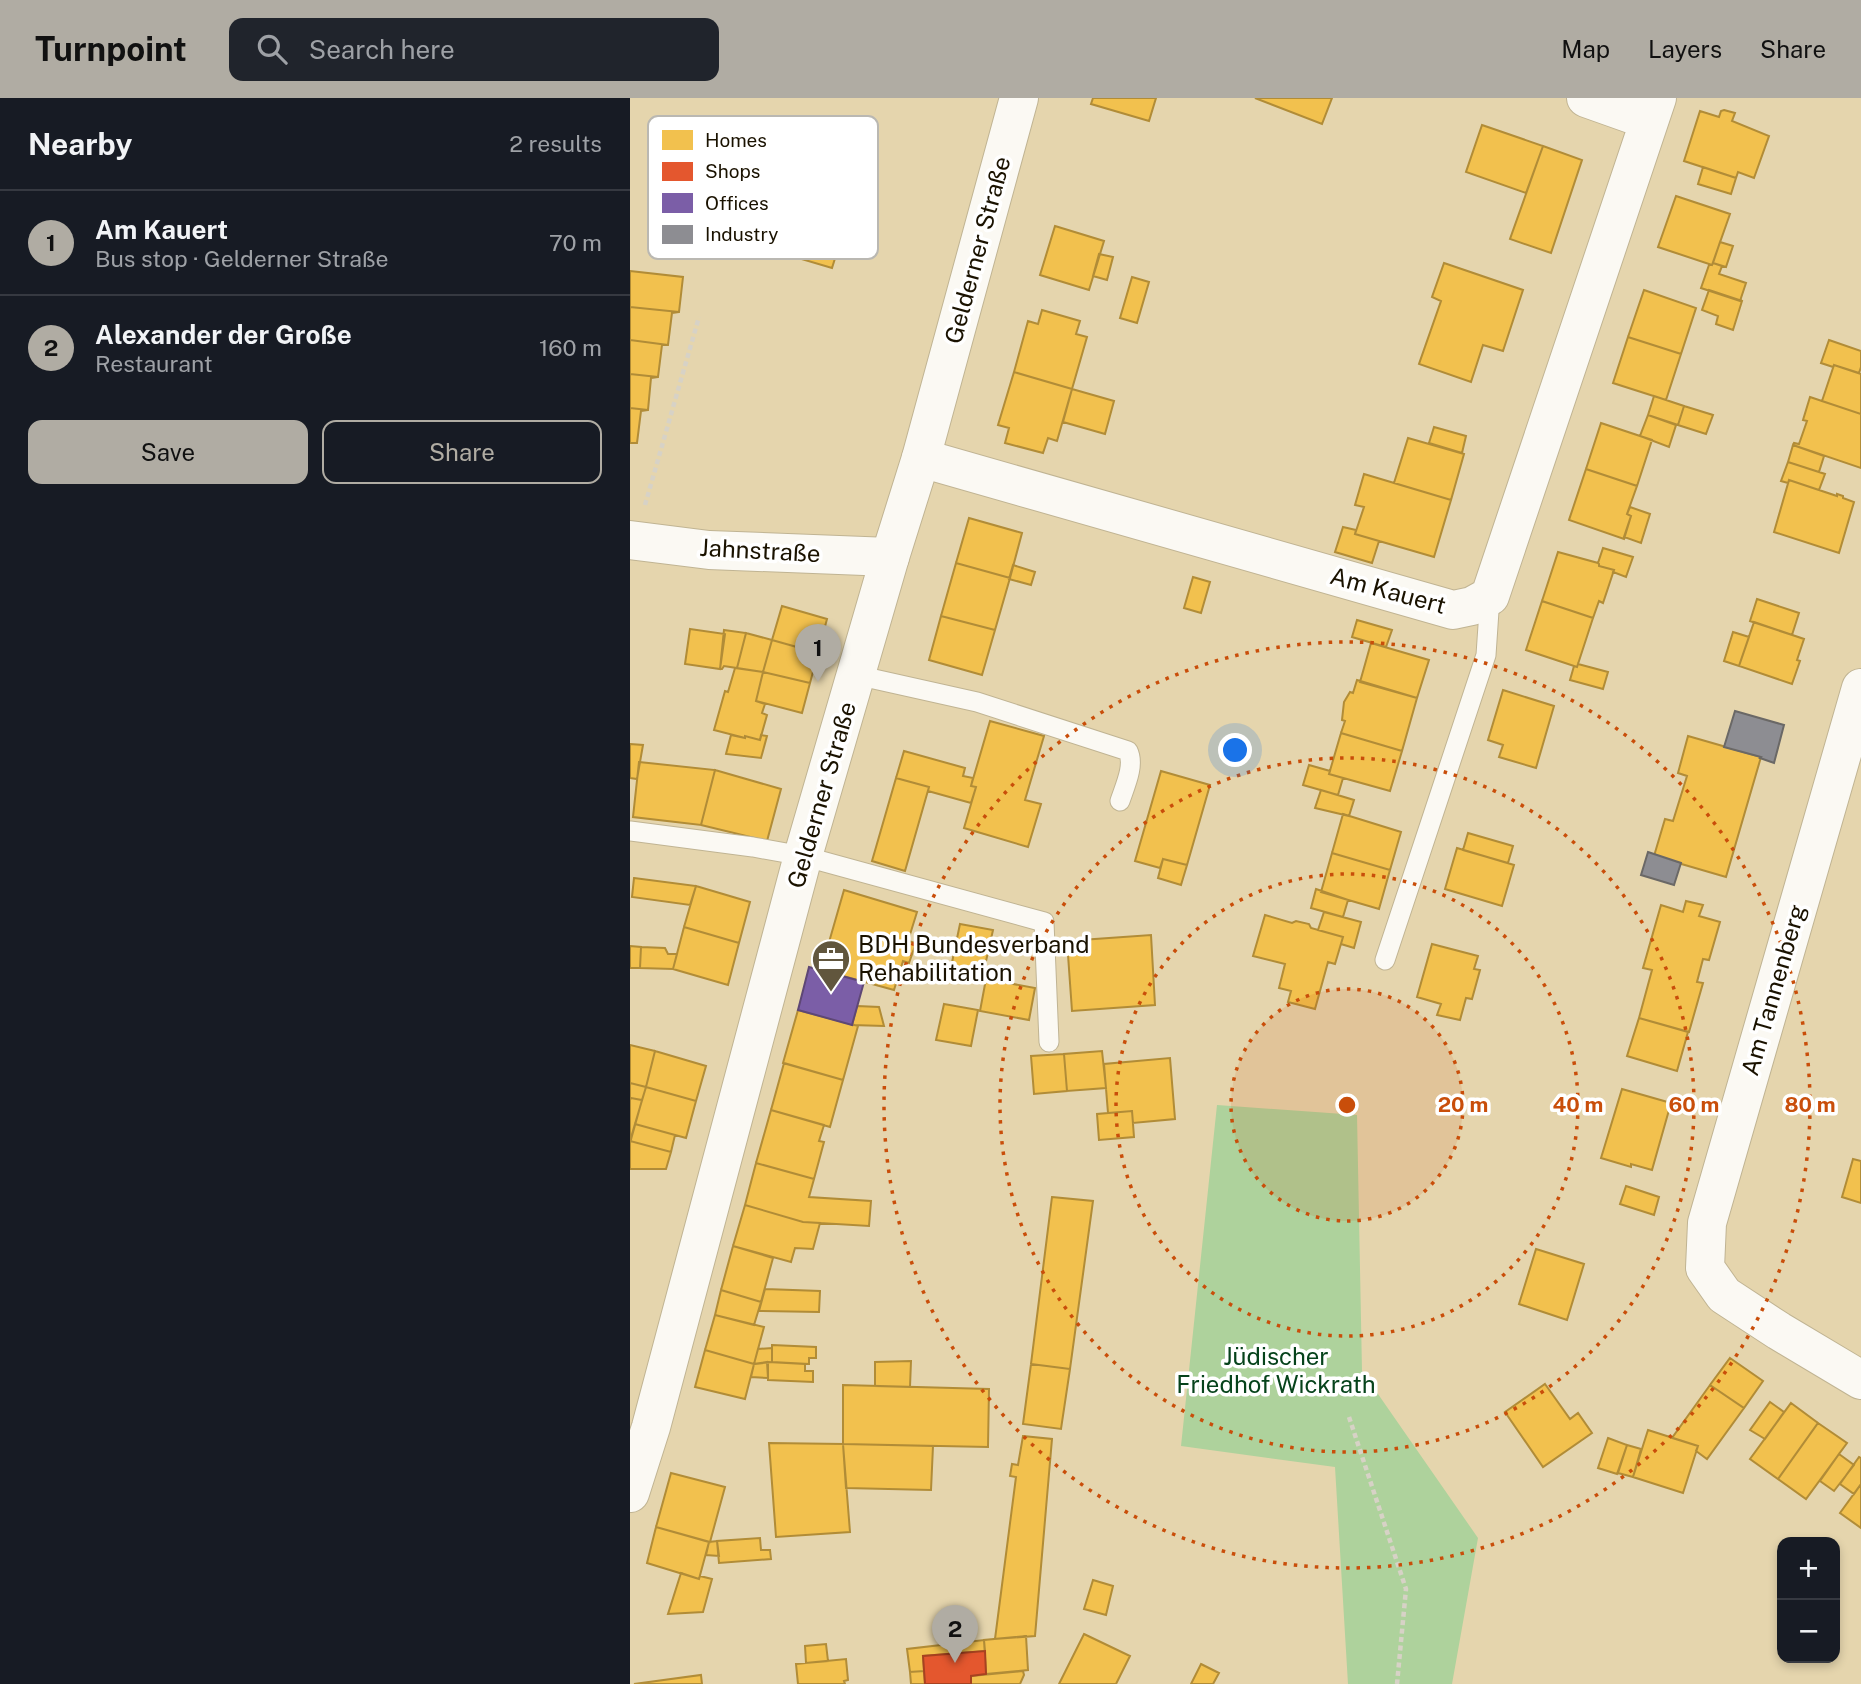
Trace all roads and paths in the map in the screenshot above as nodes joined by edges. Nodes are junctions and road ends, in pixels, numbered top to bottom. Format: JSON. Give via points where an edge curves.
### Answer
{"nodes":[{"id":1,"x":1019,"y":98,"type":"edge"},
{"id":2,"x":1586,"y":98,"type":"edge"},
{"id":3,"x":1653,"y":109,"type":"edge"},
{"id":4,"x":699,"y":317,"type":"dead end"},
{"id":5,"x":921,"y":458,"type":"junction"},
{"id":6,"x":634,"y":540,"type":"edge"},
{"id":7,"x":890,"y":557,"type":"junction"},
{"id":8,"x":1490,"y":596,"type":"junction"},
{"id":9,"x":856,"y":675,"type":"junction"},
{"id":10,"x":1861,"y":688,"type":"edge"},
{"id":11,"x":1120,"y":801,"type":"dead end"},
{"id":12,"x":630,"y":831,"type":"edge"},
{"id":13,"x":803,"y":856,"type":"junction"},
{"id":14,"x":1385,"y":960,"type":"dead end"},
{"id":15,"x":1049,"y":1042,"type":"dead end"},
{"id":16,"x":1861,"y":1380,"type":"edge"},
{"id":17,"x":1349,"y":1417,"type":"dead end"},
{"id":18,"x":630,"y":1493,"type":"edge"},
{"id":19,"x":1397,"y":1684,"type":"edge"}],
"edges":[{"from":1,"to":5,"type":"street","name":"Gelderner Straße"},
{"from":2,"to":3,"type":"street"},
{"from":3,"to":8,"type":"street"},
{"from":4,"to":6,"type":"path"},
{"from":5,"to":7,"type":"street","name":"Gelderner Straße"},
{"from":5,"to":8,"type":"street","name":"Am Kauert","via":[[1453,610]]},
{"from":6,"to":7,"type":"street","name":"Jahnstraße","via":[[709,550]]},
{"from":7,"to":9,"type":"street","name":"Gelderner Straße"},
{"from":8,"to":14,"type":"lane","via":[[1486,655]]},
{"from":9,"to":11,"type":"lane","via":[[977,702],[1128,751],[1130,767]]},
{"from":9,"to":13,"type":"street","name":"Gelderner Straße"},
{"from":10,"to":16,"type":"street","name":"Am Tannenberg","via":[[1707,1223],[1705,1268],[1724,1295]]},
{"from":12,"to":13,"type":"lane"},
{"from":13,"to":15,"type":"lane","via":[[1044,922]]},
{"from":13,"to":18,"type":"street","name":"Gelderner Straße"},
{"from":17,"to":19,"type":"path","via":[[1406,1589]]}]}
